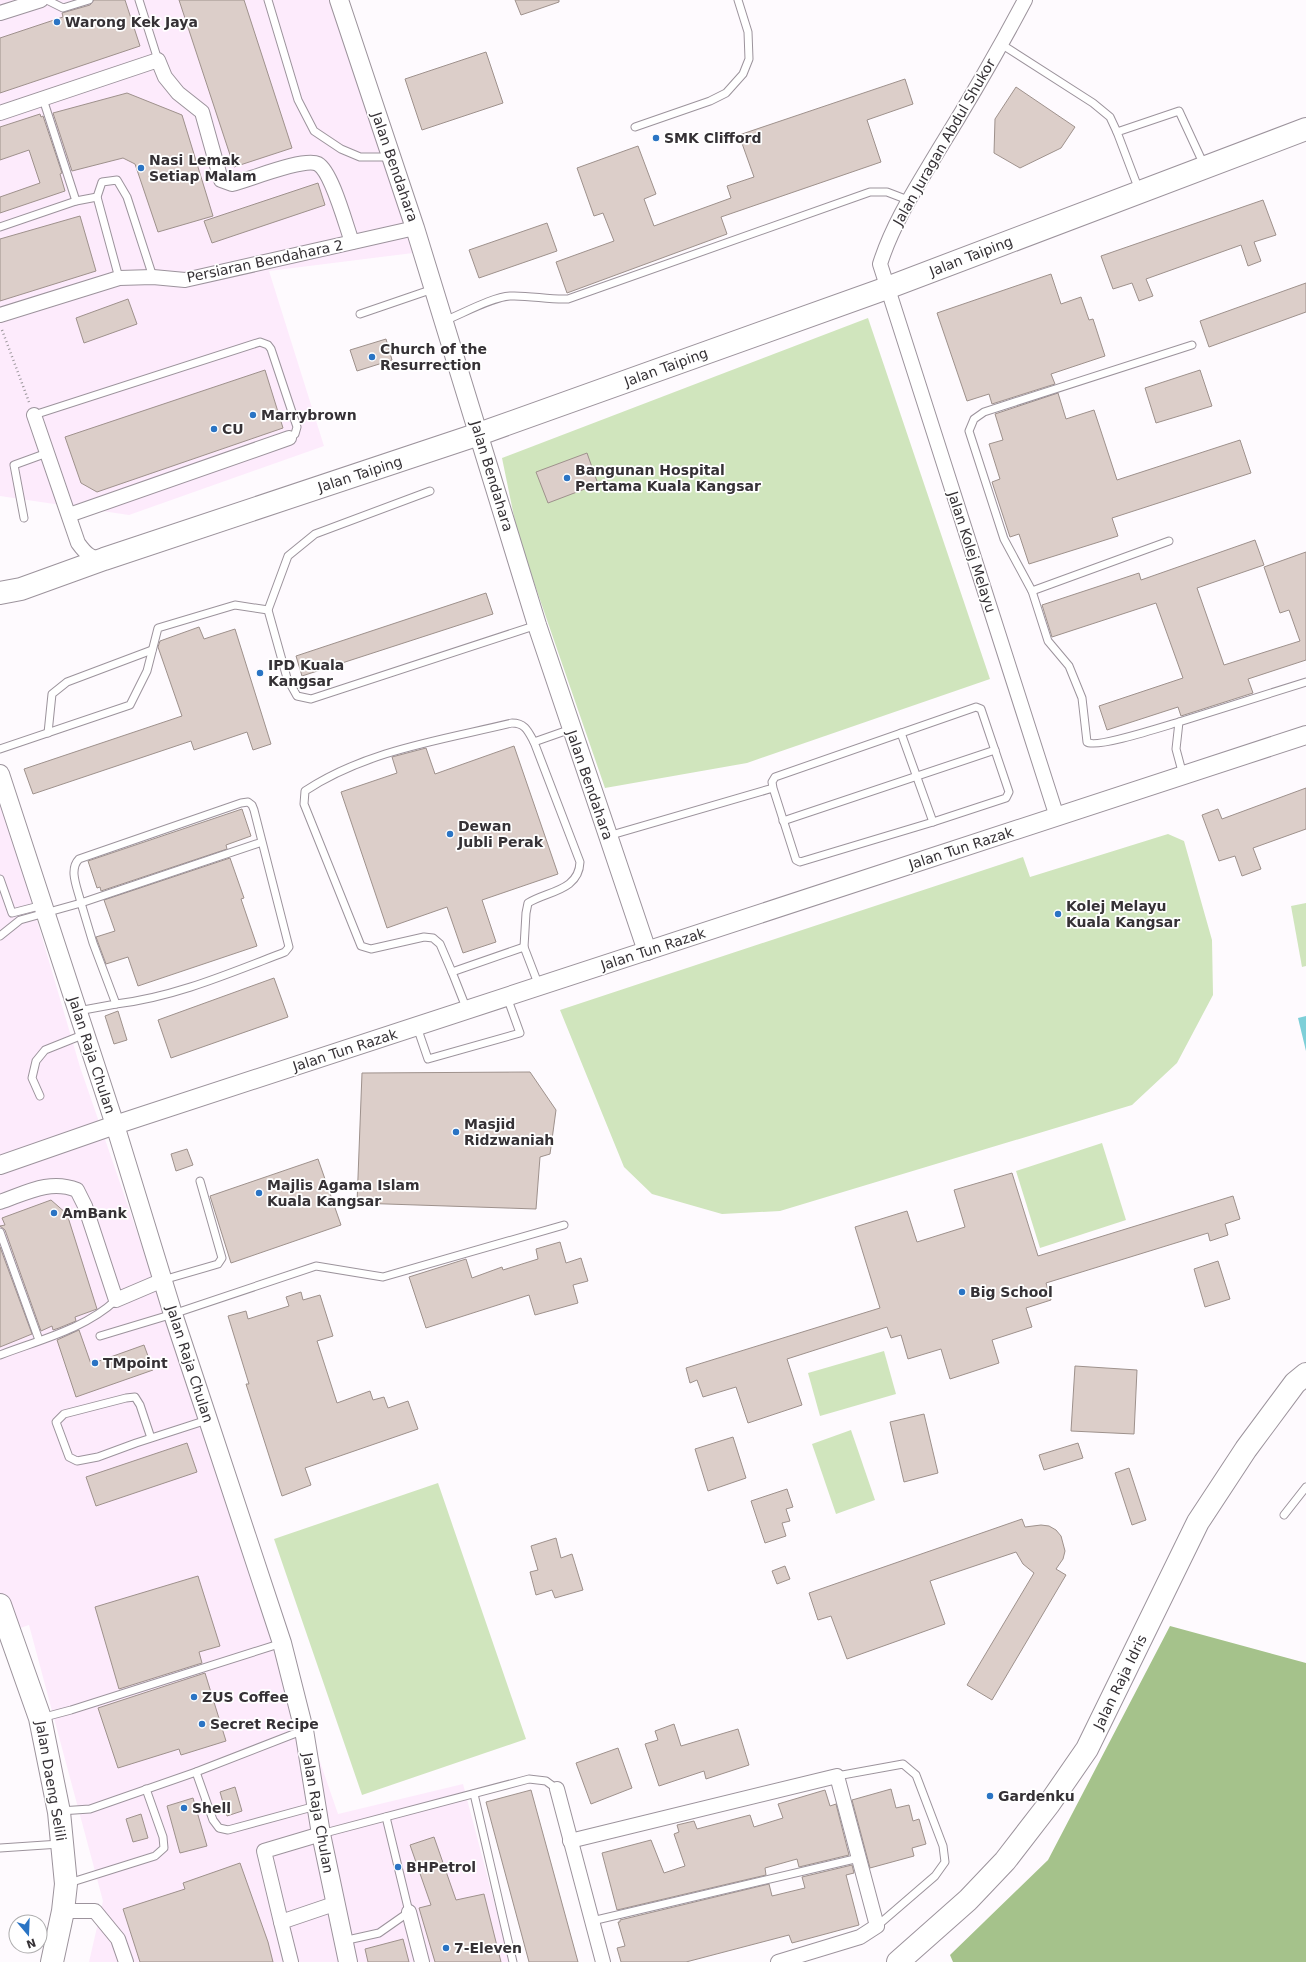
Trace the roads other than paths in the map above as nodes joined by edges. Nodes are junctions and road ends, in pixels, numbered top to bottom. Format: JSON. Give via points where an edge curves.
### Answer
{"nodes":[{"id":1,"x":41,"y":0,"type":"edge"},
{"id":2,"x":47,"y":0,"type":"edge"},
{"id":3,"x":89,"y":0,"type":"edge"},
{"id":4,"x":139,"y":0,"type":"edge"},
{"id":5,"x":268,"y":0,"type":"edge"},
{"id":6,"x":339,"y":0,"type":"edge"},
{"id":7,"x":738,"y":0,"type":"edge"},
{"id":8,"x":1025,"y":0,"type":"edge"},
{"id":9,"x":0,"y":14,"type":"edge"},
{"id":10,"x":1001,"y":44,"type":"junction"},
{"id":11,"x":158,"y":60,"type":"junction"},
{"id":12,"x":43,"y":99,"type":"junction"},
{"id":13,"x":0,"y":113,"type":"edge"},
{"id":14,"x":634,"y":127,"type":"dead end"},
{"id":15,"x":1306,"y":129,"type":"edge"},
{"id":16,"x":1117,"y":132,"type":"junction"},
{"id":17,"x":391,"y":157,"type":"junction"},
{"id":18,"x":1205,"y":168,"type":"junction"},
{"id":19,"x":1140,"y":192,"type":"junction"},
{"id":20,"x":97,"y":197,"type":"junction"},
{"id":21,"x":908,"y":200,"type":"junction"},
{"id":22,"x":76,"y":201,"type":"junction"},
{"id":23,"x":0,"y":227,"type":"edge"},
{"id":24,"x":415,"y":228,"type":"junction"},
{"id":25,"x":352,"y":242,"type":"junction"},
{"id":26,"x":153,"y":277,"type":"junction"},
{"id":27,"x":118,"y":278,"type":"junction"},
{"id":28,"x":887,"y":288,"type":"junction"},
{"id":29,"x":434,"y":289,"type":"junction"},
{"id":30,"x":360,"y":314,"type":"dead end"},
{"id":31,"x":0,"y":315,"type":"edge"},
{"id":32,"x":444,"y":321,"type":"junction"},
{"id":33,"x":1192,"y":345,"type":"dead end"},
{"id":34,"x":34,"y":416,"type":"joint"},
{"id":35,"x":479,"y":434,"type":"junction"},
{"id":36,"x":290,"y":438,"type":"joint"},
{"id":37,"x":47,"y":453,"type":"junction"},
{"id":38,"x":430,"y":491,"type":"dead end"},
{"id":39,"x":69,"y":515,"type":"junction"},
{"id":40,"x":24,"y":518,"type":"dead end"},
{"id":41,"x":1169,"y":541,"type":"dead end"},
{"id":42,"x":78,"y":543,"type":"junction"},
{"id":43,"x":104,"y":559,"type":"junction"},
{"id":44,"x":63,"y":573,"type":"junction"},
{"id":45,"x":10,"y":591,"type":"edge"},
{"id":46,"x":1032,"y":591,"type":"junction"},
{"id":47,"x":0,"y":607,"type":"edge"},
{"id":48,"x":268,"y":610,"type":"junction"},
{"id":49,"x":538,"y":624,"type":"junction"},
{"id":50,"x":152,"y":650,"type":"junction"},
{"id":51,"x":1306,"y":682,"type":"edge"},
{"id":52,"x":1179,"y":722,"type":"junction"},
{"id":53,"x":571,"y":729,"type":"junction"},
{"id":54,"x":48,"y":733,"type":"junction"},
{"id":55,"x":901,"y":734,"type":"junction"},
{"id":56,"x":1306,"y":735,"type":"edge"},
{"id":57,"x":534,"y":742,"type":"junction"},
{"id":58,"x":0,"y":749,"type":"edge"},
{"id":59,"x":994,"y":750,"type":"junction"},
{"id":60,"x":0,"y":774,"type":"edge"},
{"id":61,"x":1183,"y":775,"type":"junction"},
{"id":62,"x":916,"y":776,"type":"junction"},
{"id":63,"x":772,"y":788,"type":"junction"},
{"id":64,"x":1057,"y":817,"type":"junction"},
{"id":65,"x":783,"y":820,"type":"junction"},
{"id":66,"x":933,"y":822,"type":"junction"},
{"id":67,"x":608,"y":836,"type":"junction"},
{"id":68,"x":262,"y":842,"type":"junction"},
{"id":69,"x":0,"y":879,"type":"edge"},
{"id":70,"x":81,"y":903,"type":"junction"},
{"id":71,"x":44,"y":909,"type":"junction"},
{"id":72,"x":0,"y":936,"type":"edge"},
{"id":73,"x":524,"y":947,"type":"junction"},
{"id":74,"x":647,"y":951,"type":"junction"},
{"id":75,"x":452,"y":972,"type":"junction"},
{"id":76,"x":539,"y":986,"type":"junction"},
{"id":77,"x":507,"y":997,"type":"junction"},
{"id":78,"x":116,"y":1004,"type":"junction"},
{"id":79,"x":467,"y":1010,"type":"junction"},
{"id":80,"x":78,"y":1011,"type":"junction"},
{"id":81,"x":417,"y":1026,"type":"junction"},
{"id":82,"x":85,"y":1034,"type":"junction"},
{"id":83,"x":40,"y":1096,"type":"dead end"},
{"id":84,"x":115,"y":1125,"type":"junction"},
{"id":85,"x":0,"y":1165,"type":"edge"},
{"id":86,"x":200,"y":1181,"type":"dead end"},
{"id":87,"x":0,"y":1202,"type":"edge"},
{"id":88,"x":564,"y":1225,"type":"dead end"},
{"id":89,"x":0,"y":1232,"type":"edge"},
{"id":90,"x":163,"y":1280,"type":"junction"},
{"id":91,"x":116,"y":1300,"type":"junction"},
{"id":92,"x":173,"y":1314,"type":"junction"},
{"id":93,"x":100,"y":1336,"type":"dead end"},
{"id":94,"x":39,"y":1340,"type":"junction"},
{"id":95,"x":0,"y":1355,"type":"edge"},
{"id":96,"x":1306,"y":1374,"type":"edge"},
{"id":97,"x":208,"y":1420,"type":"junction"},
{"id":98,"x":151,"y":1438,"type":"junction"},
{"id":99,"x":1306,"y":1487,"type":"edge"},
{"id":100,"x":1284,"y":1515,"type":"dead end"},
{"id":101,"x":0,"y":1605,"type":"edge"},
{"id":102,"x":282,"y":1643,"type":"junction"},
{"id":103,"x":40,"y":1718,"type":"junction"},
{"id":104,"x":304,"y":1730,"type":"junction"},
{"id":105,"x":196,"y":1772,"type":"junction"},
{"id":106,"x":837,"y":1776,"type":"junction"},
{"id":107,"x":146,"y":1790,"type":"junction"},
{"id":108,"x":557,"y":1790,"type":"joint"},
{"id":109,"x":474,"y":1794,"type":"junction"},
{"id":110,"x":316,"y":1806,"type":"junction"},
{"id":111,"x":59,"y":1812,"type":"junction"},
{"id":112,"x":386,"y":1817,"type":"junction"},
{"id":113,"x":321,"y":1834,"type":"junction"},
{"id":114,"x":570,"y":1841,"type":"junction"},
{"id":115,"x":62,"y":1844,"type":"junction"},
{"id":116,"x":0,"y":1848,"type":"edge"},
{"id":117,"x":859,"y":1858,"type":"junction"},
{"id":118,"x":66,"y":1884,"type":"junction"},
{"id":119,"x":334,"y":1904,"type":"junction"},
{"id":120,"x":63,"y":1911,"type":"junction"},
{"id":121,"x":409,"y":1912,"type":"junction"},
{"id":122,"x":592,"y":1921,"type":"junction"},
{"id":123,"x":281,"y":1922,"type":"junction"},
{"id":124,"x":877,"y":1926,"type":"junction"},
{"id":125,"x":343,"y":1941,"type":"junction"},
{"id":126,"x":52,"y":1962,"type":"edge"},
{"id":127,"x":126,"y":1962,"type":"edge"},
{"id":128,"x":291,"y":1962,"type":"edge"},
{"id":129,"x":348,"y":1962,"type":"edge"},
{"id":130,"x":422,"y":1962,"type":"edge"},
{"id":131,"x":512,"y":1962,"type":"edge"},
{"id":132,"x":603,"y":1962,"type":"edge"},
{"id":133,"x":778,"y":1962,"type":"edge"},
{"id":134,"x":898,"y":1962,"type":"edge"}],
"edges":[{"from":1,"to":9,"type":"street"},
{"from":2,"to":3,"type":"lane","via":[[63,8]]},
{"from":4,"to":11,"type":"lane"},
{"from":5,"to":17,"type":"lane","via":[[298,100],[314,131],[360,157]]},
{"from":6,"to":17,"type":"street","name":"Jalan Bendahara"},
{"from":7,"to":14,"type":"lane","via":[[748,32],[749,59],[743,74],[721,96]]},
{"from":8,"to":10,"type":"street","name":"Jalan Juragan Abdul Shukor"},
{"from":10,"to":16,"type":"lane","via":[[1093,103],[1110,117]]},
{"from":10,"to":21,"type":"street","name":"Jalan Juragan Abdul Shukor"},
{"from":11,"to":12,"type":"street"},
{"from":11,"to":25,"type":"street","via":[[165,77],[174,88],[202,112],[221,180],[232,184],[301,162],[317,164],[327,174]]},
{"from":12,"to":13,"type":"street"},
{"from":12,"to":22,"type":"lane"},
{"from":15,"to":18,"type":"main road","name":"Jalan Taiping"},
{"from":16,"to":18,"type":"lane","via":[[1179,111]]},
{"from":16,"to":19,"type":"lane"},
{"from":17,"to":24,"type":"street","name":"Jalan Bendahara"},
{"from":18,"to":19,"type":"main road","name":"Jalan Taiping"},
{"from":19,"to":28,"type":"main road","name":"Jalan Taiping"},
{"from":20,"to":22,"type":"lane"},
{"from":20,"to":26,"type":"lane","via":[[102,182],[117,180],[127,197]]},
{"from":20,"to":27,"type":"lane"},
{"from":21,"to":28,"type":"street","name":"Jalan Juragan Abdul Shukor","via":[[887,242],[880,264]]},
{"from":21,"to":32,"type":"lane","via":[[888,192],[870,192],[568,299],[510,296]]},
{"from":22,"to":23,"type":"lane"},
{"from":24,"to":25,"type":"street","name":"Persiaran Bendahara 2"},
{"from":24,"to":29,"type":"street","name":"Jalan Bendahara"},
{"from":25,"to":26,"type":"street","name":"Persiaran Bendahara 2","via":[[185,280]]},
{"from":26,"to":27,"type":"street","name":"Persiaran Bendahara 2"},
{"from":27,"to":31,"type":"street","name":"Persiaran Bendahara 2"},
{"from":28,"to":35,"type":"main road","name":"Jalan Taiping"},
{"from":28,"to":64,"type":"street","name":"Jalan Kolej Melayu"},
{"from":29,"to":30,"type":"lane"},
{"from":29,"to":32,"type":"street","name":"Jalan Bendahara"},
{"from":32,"to":35,"type":"street","name":"Jalan Bendahara"},
{"from":33,"to":46,"type":"lane","via":[[984,412],[974,419],[969,431],[1004,539]]},
{"from":34,"to":36,"type":"lane","via":[[260,342],[271,349],[297,427],[295,434]]},
{"from":34,"to":37,"type":"street"},
{"from":35,"to":43,"type":"main road","name":"Jalan Taiping"},
{"from":35,"to":49,"type":"street","name":"Jalan Bendahara"},
{"from":36,"to":39,"type":"street"},
{"from":37,"to":39,"type":"street"},
{"from":37,"to":40,"type":"lane","via":[[14,465]]},
{"from":38,"to":48,"type":"lane","via":[[316,534],[288,556]]},
{"from":39,"to":42,"type":"street"},
{"from":41,"to":46,"type":"lane"},
{"from":42,"to":43,"type":"street","via":[[86,554],[96,559]]},
{"from":42,"to":44,"type":"street","via":[[75,559]]},
{"from":43,"to":44,"type":"main road","name":"Jalan Taiping"},
{"from":44,"to":45,"type":"main road","name":"Jalan Taiping"},
{"from":45,"to":47,"type":"main road"},
{"from":46,"to":52,"type":"lane","via":[[1048,641],[1069,666],[1082,698],[1089,744],[1114,740]]},
{"from":48,"to":49,"type":"lane","via":[[287,678],[297,696],[311,699]]},
{"from":48,"to":50,"type":"lane","via":[[235,605],[158,628]]},
{"from":49,"to":53,"type":"street","name":"Jalan Bendahara"},
{"from":50,"to":54,"type":"lane","via":[[146,671],[130,705]]},
{"from":50,"to":54,"type":"lane","via":[[67,682],[52,694]]},
{"from":51,"to":52,"type":"lane"},
{"from":52,"to":61,"type":"lane","via":[[1176,749]]},
{"from":53,"to":57,"type":"lane"},
{"from":53,"to":67,"type":"street","name":"Jalan Bendahara"},
{"from":54,"to":58,"type":"lane"},
{"from":55,"to":59,"type":"lane","via":[[978,708],[981,709]]},
{"from":55,"to":62,"type":"lane"},
{"from":55,"to":63,"type":"lane","via":[[775,777]]},
{"from":56,"to":61,"type":"street","name":"Jalan Tun Razak"},
{"from":57,"to":73,"type":"lane","via":[[580,862],[580,870],[565,887],[528,903]]},
{"from":57,"to":75,"type":"lane","via":[[526,728],[520,723],[512,723],[377,756],[323,779],[305,790],[304,804],[361,946],[371,949],[424,937],[433,938],[440,944]]},
{"from":59,"to":62,"type":"lane"},
{"from":59,"to":66,"type":"lane","via":[[1009,796]]},
{"from":60,"to":71,"type":"street","name":"Jalan Raja Chulan"},
{"from":61,"to":64,"type":"street","name":"Jalan Tun Razak"},
{"from":62,"to":65,"type":"lane"},
{"from":62,"to":66,"type":"lane"},
{"from":63,"to":65,"type":"lane"},
{"from":63,"to":67,"type":"lane"},
{"from":64,"to":74,"type":"street","name":"Jalan Tun Razak"},
{"from":65,"to":66,"type":"lane","via":[[796,860],[800,862]]},
{"from":67,"to":74,"type":"street","name":"Jalan Bendahara"},
{"from":68,"to":70,"type":"lane"},
{"from":68,"to":70,"type":"lane","via":[[252,805],[248,802],[241,803],[79,859],[74,870]]},
{"from":68,"to":78,"type":"lane","via":[[290,947],[285,952],[186,989],[142,1001]]},
{"from":69,"to":71,"type":"lane","via":[[12,913]]},
{"from":70,"to":71,"type":"lane"},
{"from":70,"to":78,"type":"lane"},
{"from":71,"to":72,"type":"lane","via":[[20,920]]},
{"from":71,"to":80,"type":"street","name":"Jalan Raja Chulan"},
{"from":73,"to":75,"type":"lane"},
{"from":73,"to":76,"type":"lane"},
{"from":74,"to":76,"type":"street","name":"Jalan Tun Razak"},
{"from":75,"to":79,"type":"lane"},
{"from":76,"to":77,"type":"street","name":"Jalan Tun Razak"},
{"from":77,"to":79,"type":"street","name":"Jalan Tun Razak"},
{"from":77,"to":81,"type":"lane","via":[[520,1033],[428,1059]]},
{"from":78,"to":80,"type":"lane"},
{"from":79,"to":81,"type":"street","name":"Jalan Tun Razak"},
{"from":80,"to":82,"type":"street","name":"Jalan Raja Chulan"},
{"from":81,"to":84,"type":"street","name":"Jalan Tun Razak"},
{"from":82,"to":83,"type":"lane","via":[[45,1050],[36,1061],[32,1078]]},
{"from":82,"to":84,"type":"street","name":"Jalan Raja Chulan"},
{"from":84,"to":85,"type":"street","name":"Jalan Tun Razak"},
{"from":84,"to":90,"type":"street","name":"Jalan Raja Chulan"},
{"from":86,"to":90,"type":"lane","via":[[222,1258],[218,1264]]},
{"from":87,"to":91,"type":"street","via":[[47,1186],[66,1185],[77,1190],[85,1206]]},
{"from":88,"to":92,"type":"lane","via":[[383,1277],[316,1266]]},
{"from":89,"to":94,"type":"lane"},
{"from":90,"to":91,"type":"street"},
{"from":90,"to":92,"type":"street","name":"Jalan Raja Chulan"},
{"from":91,"to":94,"type":"lane","via":[[104,1311],[81,1324]]},
{"from":92,"to":93,"type":"lane"},
{"from":92,"to":97,"type":"street","name":"Jalan Raja Chulan"},
{"from":94,"to":95,"type":"lane"},
{"from":96,"to":134,"type":"main road","name":"Jalan Raja Idris","via":[[1295,1384],[1246,1449],[1198,1522],[1087,1749],[1049,1804],[1004,1861],[968,1900]]},
{"from":97,"to":98,"type":"lane"},
{"from":97,"to":102,"type":"street","name":"Jalan Raja Chulan"},
{"from":98,"to":98,"type":"lane","via":[[98,1457],[77,1461],[68,1457],[56,1422],[64,1414],[135,1397]]},
{"from":99,"to":100,"type":"lane"},
{"from":101,"to":103,"type":"main road","name":"Jalan Daeng Selili"},
{"from":102,"to":103,"type":"lane"},
{"from":102,"to":104,"type":"street","name":"Jalan Raja Chulan"},
{"from":103,"to":111,"type":"main road","name":"Jalan Daeng Selili"},
{"from":104,"to":105,"type":"lane"},
{"from":104,"to":110,"type":"street","name":"Jalan Raja Chulan"},
{"from":105,"to":107,"type":"lane"},
{"from":105,"to":110,"type":"lane","via":[[213,1820],[219,1828],[228,1830]]},
{"from":106,"to":114,"type":"street"},
{"from":106,"to":117,"type":"street"},
{"from":106,"to":124,"type":"lane","via":[[903,1764],[916,1775],[943,1846],[945,1862],[935,1876]]},
{"from":107,"to":111,"type":"lane","via":[[90,1809]]},
{"from":107,"to":118,"type":"lane","via":[[163,1837],[164,1848],[155,1856]]},
{"from":108,"to":109,"type":"lane","via":[[546,1781],[529,1779]]},
{"from":108,"to":114,"type":"street"},
{"from":109,"to":112,"type":"lane"},
{"from":109,"to":131,"type":"lane"},
{"from":110,"to":113,"type":"street","name":"Jalan Raja Chulan"},
{"from":111,"to":115,"type":"main road","name":"Jalan Daeng Selili"},
{"from":112,"to":113,"type":"lane"},
{"from":112,"to":121,"type":"lane"},
{"from":113,"to":119,"type":"street","name":"Jalan Raja Chulan"},
{"from":113,"to":123,"type":"street","via":[[264,1851]]},
{"from":114,"to":122,"type":"street"},
{"from":115,"to":116,"type":"lane"},
{"from":115,"to":118,"type":"main road","name":"Jalan Daeng Selili"},
{"from":117,"to":122,"type":"lane"},
{"from":117,"to":124,"type":"street"},
{"from":118,"to":120,"type":"main road","name":"Jalan Daeng Selili"},
{"from":119,"to":123,"type":"street"},
{"from":119,"to":125,"type":"street","name":"Jalan Raja Chulan"},
{"from":120,"to":126,"type":"main road","name":"Jalan Daeng Selili"},
{"from":120,"to":127,"type":"street","via":[[95,1911],[118,1939]]},
{"from":121,"to":125,"type":"lane","via":[[379,1933]]},
{"from":121,"to":130,"type":"street"},
{"from":122,"to":132,"type":"street"},
{"from":123,"to":128,"type":"street"},
{"from":124,"to":133,"type":"street","via":[[860,1937]]},
{"from":125,"to":129,"type":"street","name":"Jalan Raja Chulan"}]}
